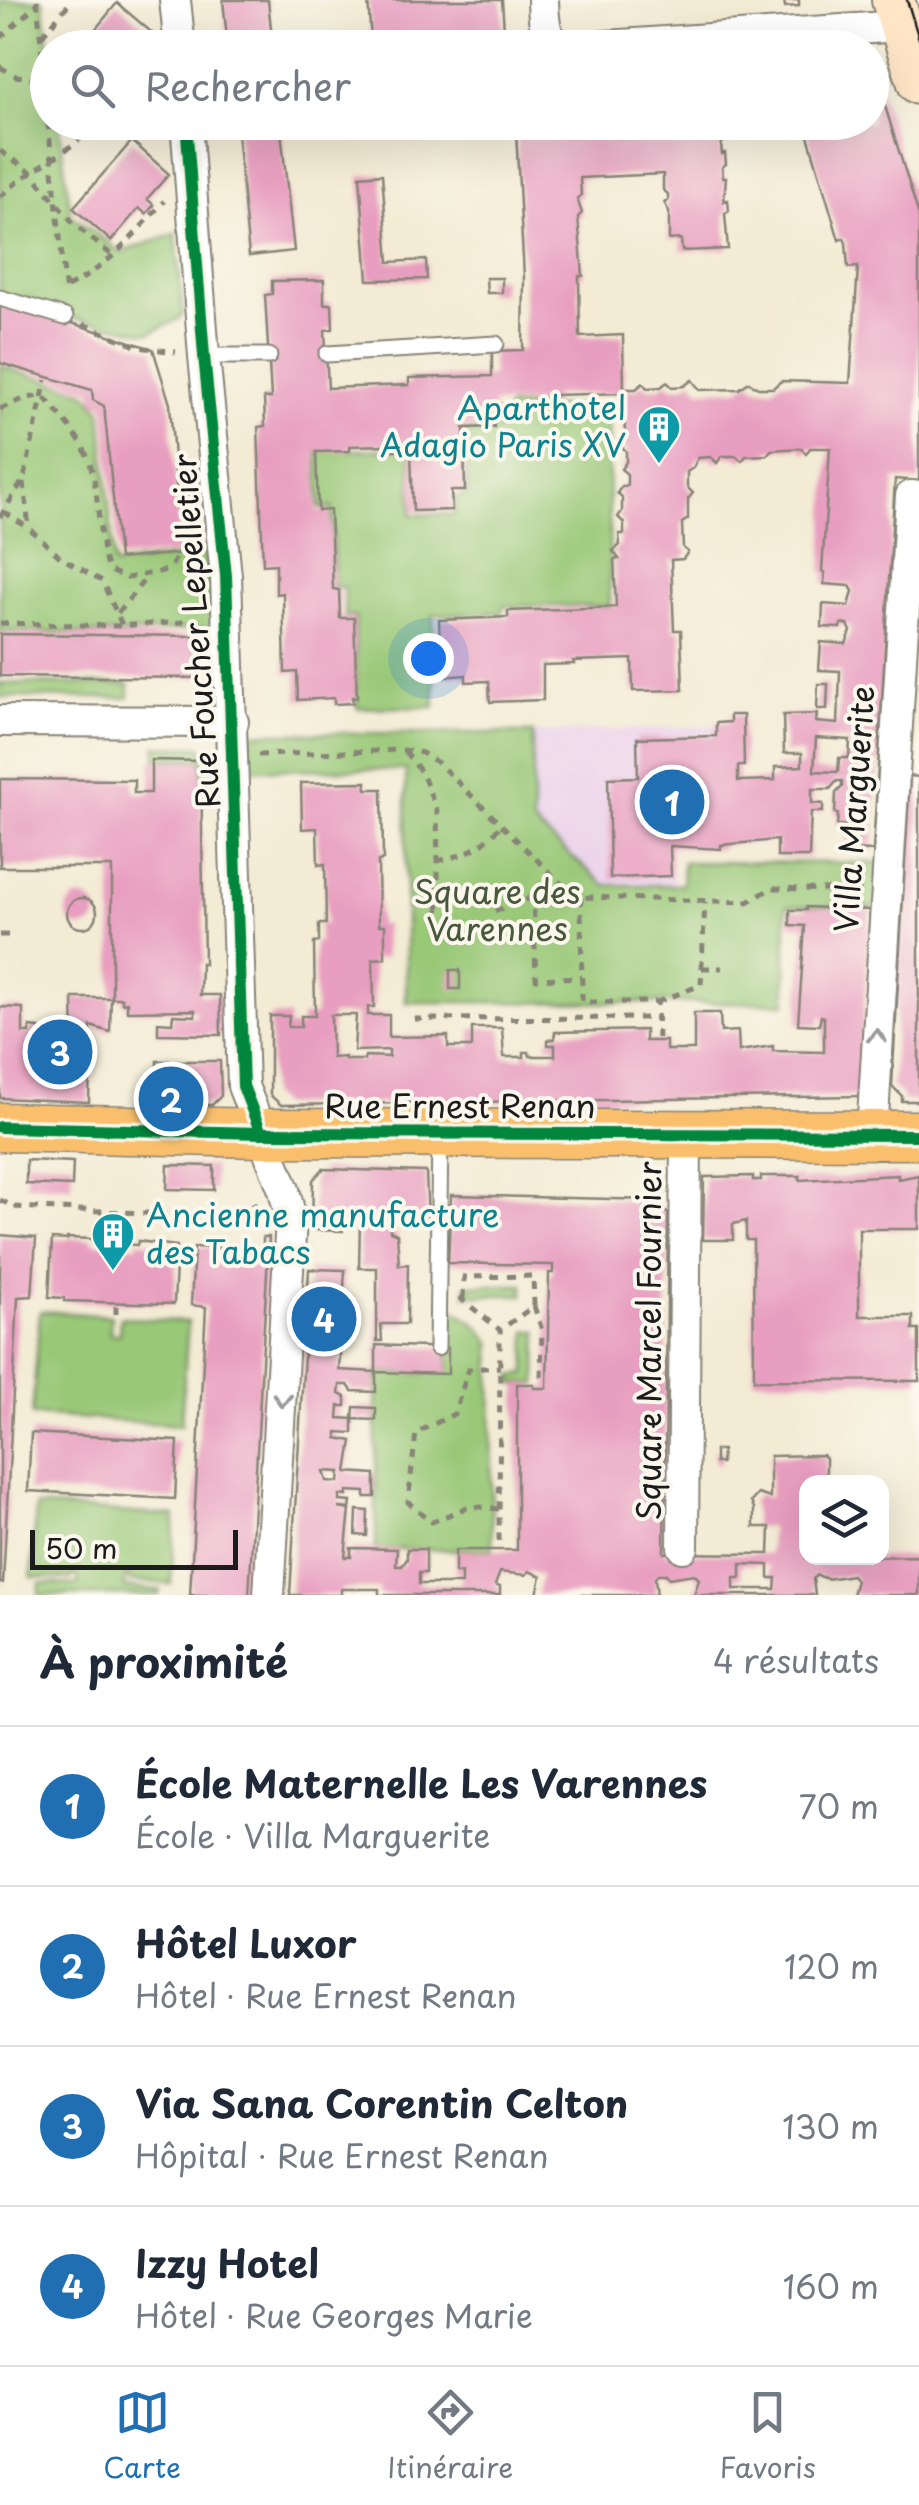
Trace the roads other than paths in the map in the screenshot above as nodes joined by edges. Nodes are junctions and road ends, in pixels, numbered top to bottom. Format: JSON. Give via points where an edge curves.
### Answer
{"nodes":[{"id":1,"x":175,"y":0,"type":"edge"},
{"id":2,"x":543,"y":0,"type":"edge"},
{"id":3,"x":897,"y":13,"type":"edge"},
{"id":4,"x":178,"y":30,"type":"edge"},
{"id":5,"x":546,"y":30,"type":"edge"},
{"id":6,"x":740,"y":30,"type":"edge"},
{"id":7,"x":919,"y":82,"type":"edge"},
{"id":8,"x":187,"y":140,"type":"edge"},
{"id":9,"x":0,"y":298,"type":"edge"},
{"id":10,"x":65,"y":317,"type":"road end"},
{"id":11,"x":496,"y":344,"type":"dead end"},
{"id":12,"x":326,"y":354,"type":"dead end"},
{"id":13,"x":204,"y":356,"type":"junction"},
{"id":14,"x":269,"y":356,"type":"dead end"},
{"id":15,"x":919,"y":496,"type":"edge"},
{"id":16,"x":0,"y":721,"type":"edge"},
{"id":17,"x":233,"y":722,"type":"junction"},
{"id":18,"x":0,"y":1127,"type":"edge"},
{"id":19,"x":261,"y":1134,"type":"junction"},
{"id":20,"x":440,"y":1134,"type":"junction"},
{"id":21,"x":872,"y":1134,"type":"junction"},
{"id":22,"x":919,"y":1135,"type":"edge"},
{"id":23,"x":686,"y":1136,"type":"junction"},
{"id":24,"x":437,"y":1348,"type":"dead end"},
{"id":25,"x":683,"y":1546,"type":"dead end"},
{"id":26,"x":269,"y":1595,"type":"edge"}],
"edges":[{"from":1,"to":4,"type":"street"},
{"from":2,"to":5,"type":"street"},
{"from":3,"to":6,"type":"street"},
{"from":3,"to":7,"type":"street"},
{"from":8,"to":13,"type":"street","name":"Rue Foucher Lepelletier"},
{"from":9,"to":10,"type":"lane"},
{"from":11,"to":12,"type":"lane"},
{"from":13,"to":14,"type":"lane"},
{"from":13,"to":17,"type":"street","name":"Rue Foucher Lepelletier"},
{"from":21,"to":15,"type":"street","name":"Villa Marguerite","one_way":true,"via":[[910,496]]},
{"from":16,"to":17,"type":"street"},
{"from":17,"to":19,"type":"street","name":"Rue Foucher Lepelletier","via":[[243,1086]]},
{"from":18,"to":19,"type":"main road","name":"Rue Ernest Renan"},
{"from":19,"to":20,"type":"main road","name":"Rue Ernest Renan"},
{"from":19,"to":26,"type":"street","name":"Rue Foucher Lepelletier","one_way":true,"via":[[284,1190],[292,1245]]},
{"from":20,"to":23,"type":"main road","name":"Rue Ernest Renan"},
{"from":20,"to":24,"type":"lane"},
{"from":21,"to":22,"type":"main road","name":"Rue Ernest Renan"},
{"from":21,"to":23,"type":"main road","name":"Rue Ernest Renan"},
{"from":23,"to":25,"type":"street","name":"Square Marcel Fournier"}]}
